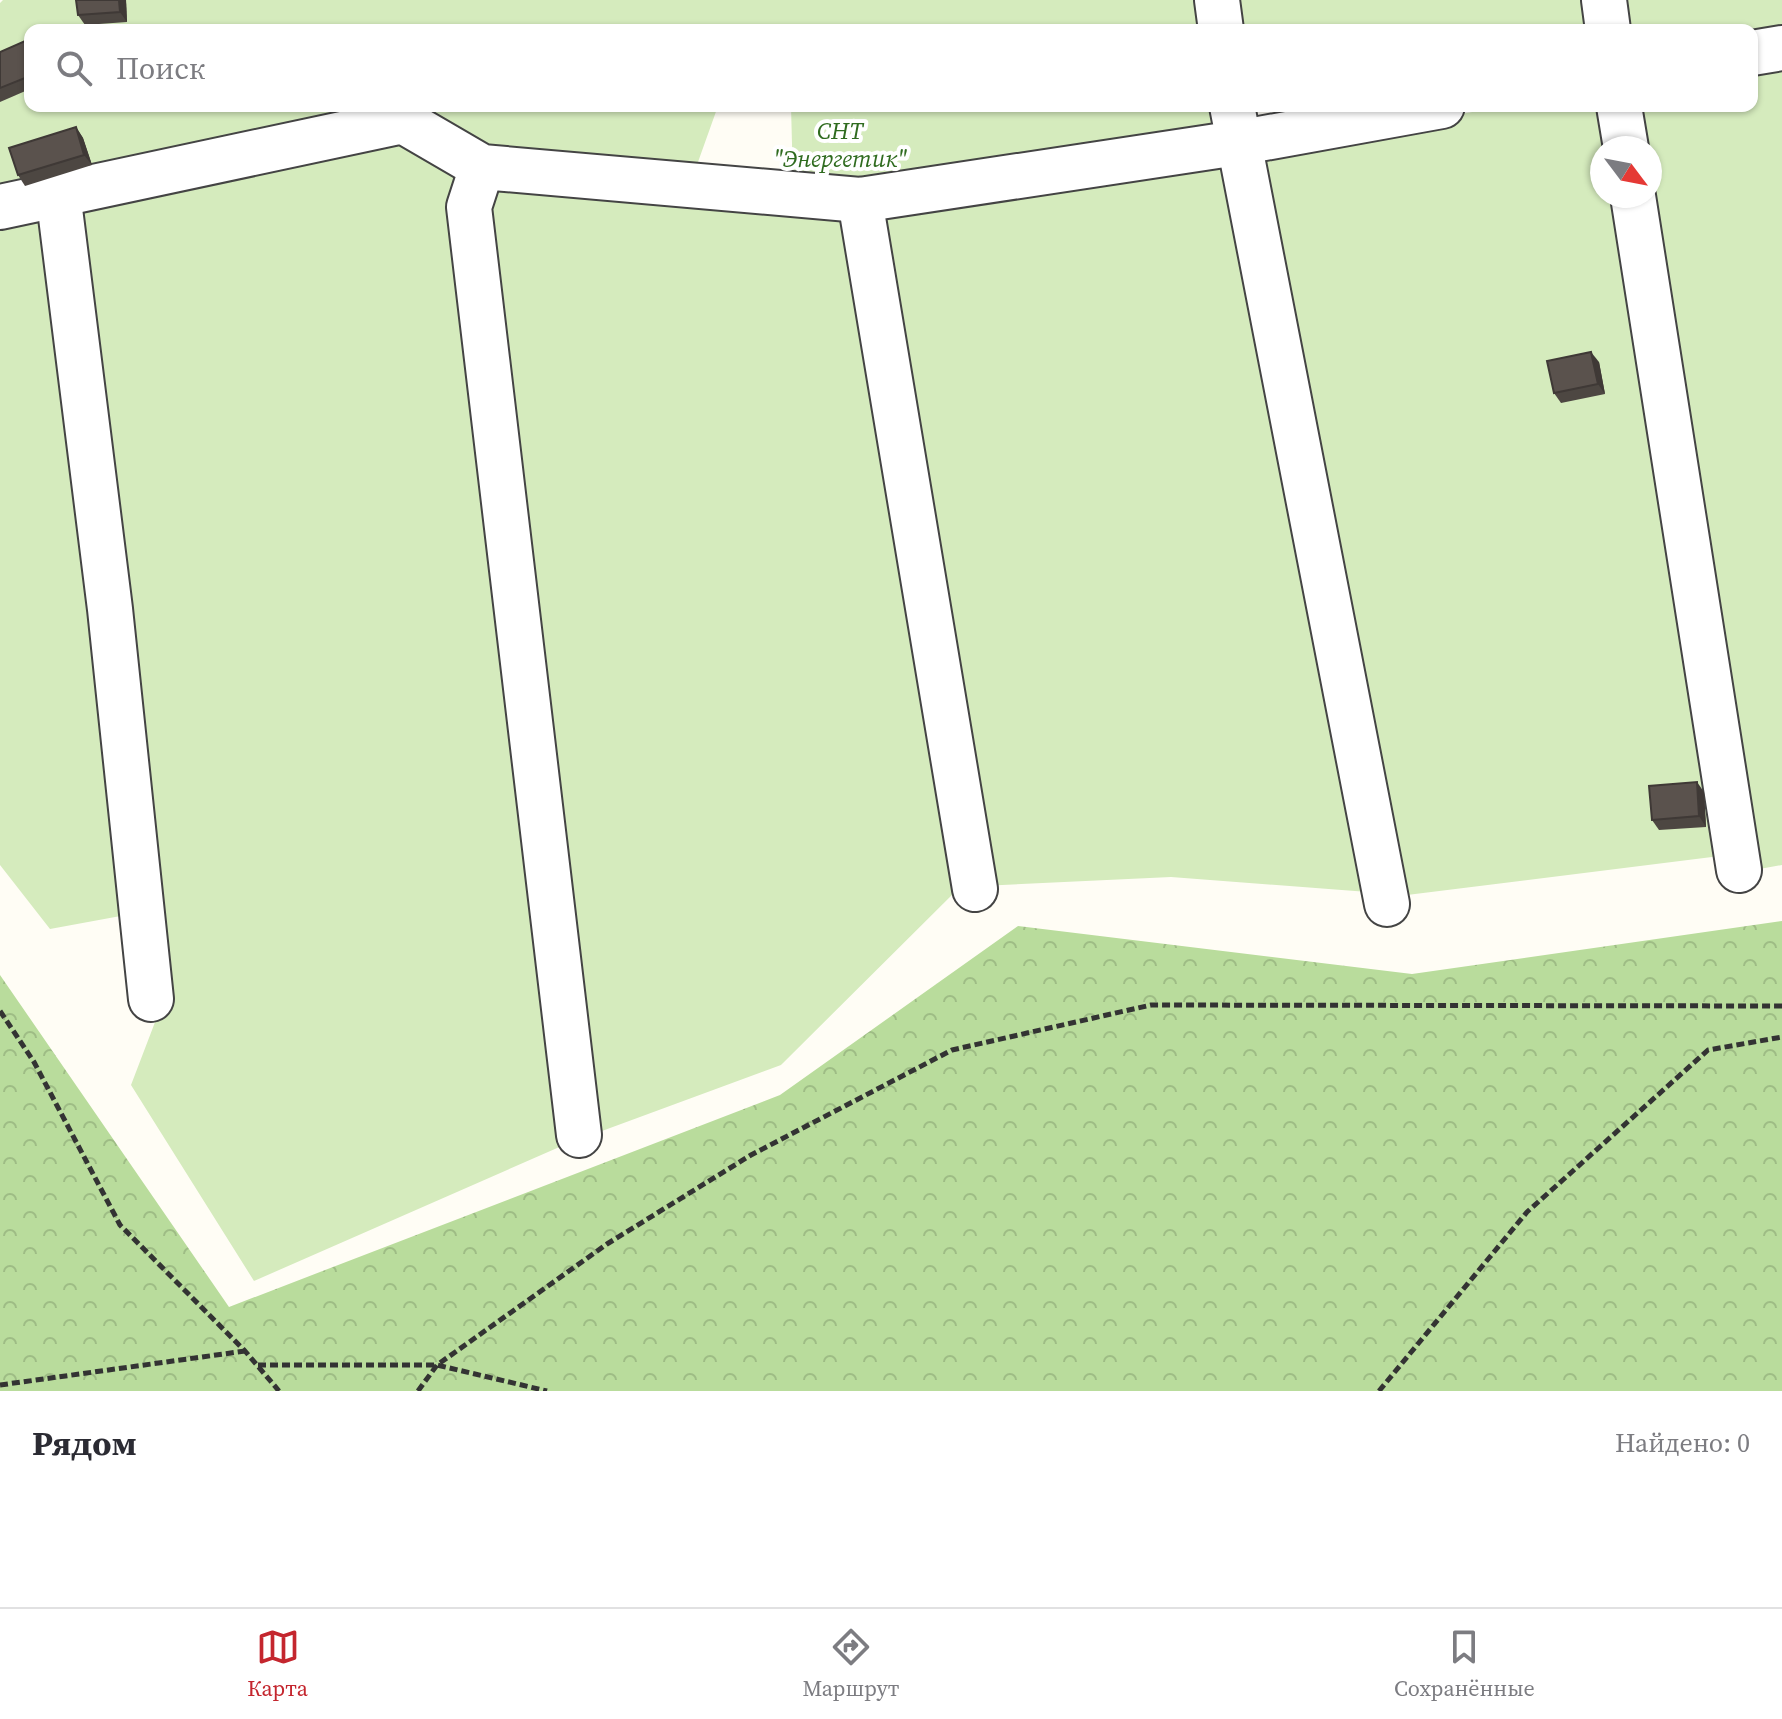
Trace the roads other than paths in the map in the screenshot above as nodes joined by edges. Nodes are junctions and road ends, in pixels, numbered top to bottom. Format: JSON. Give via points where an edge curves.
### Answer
{"nodes":[{"id":1,"x":1217,"y":0,"type":"edge"},
{"id":2,"x":1604,"y":0,"type":"edge"},
{"id":3,"x":1220,"y":24,"type":"edge"},
{"id":4,"x":1607,"y":24,"type":"edge"},
{"id":5,"x":1782,"y":48,"type":"edge"},
{"id":6,"x":1758,"y":52,"type":"edge"},
{"id":7,"x":1373,"y":112,"type":"edge"},
{"id":8,"x":1620,"y":112,"type":"edge"},
{"id":9,"x":1235,"y":124,"type":"edge"},
{"id":10,"x":1624,"y":136,"type":"edge"},
{"id":11,"x":482,"y":167,"type":"junction"},
{"id":12,"x":58,"y":193,"type":"junction"},
{"id":13,"x":860,"y":200,"type":"junction"},
{"id":14,"x":0,"y":207,"type":"edge"},
{"id":15,"x":1635,"y":208,"type":"edge"},
{"id":16,"x":1739,"y":870,"type":"dead end"},
{"id":17,"x":975,"y":889,"type":"dead end"},
{"id":18,"x":1387,"y":904,"type":"dead end"},
{"id":19,"x":151,"y":999,"type":"dead end"},
{"id":20,"x":579,"y":1135,"type":"dead end"}],
"edges":[{"from":1,"to":3,"type":"street"},
{"from":2,"to":4,"type":"street"},
{"from":5,"to":6,"type":"street"},
{"from":7,"to":9,"type":"street"},
{"from":8,"to":10,"type":"street"},
{"from":9,"to":13,"type":"street"},
{"from":9,"to":18,"type":"street"},
{"from":11,"to":12,"type":"street","via":[[403,121]]},
{"from":11,"to":13,"type":"street"},
{"from":11,"to":20,"type":"street","via":[[469,207]]},
{"from":12,"to":14,"type":"street"},
{"from":12,"to":19,"type":"street"},
{"from":13,"to":17,"type":"street"},
{"from":15,"to":16,"type":"street"}]}
